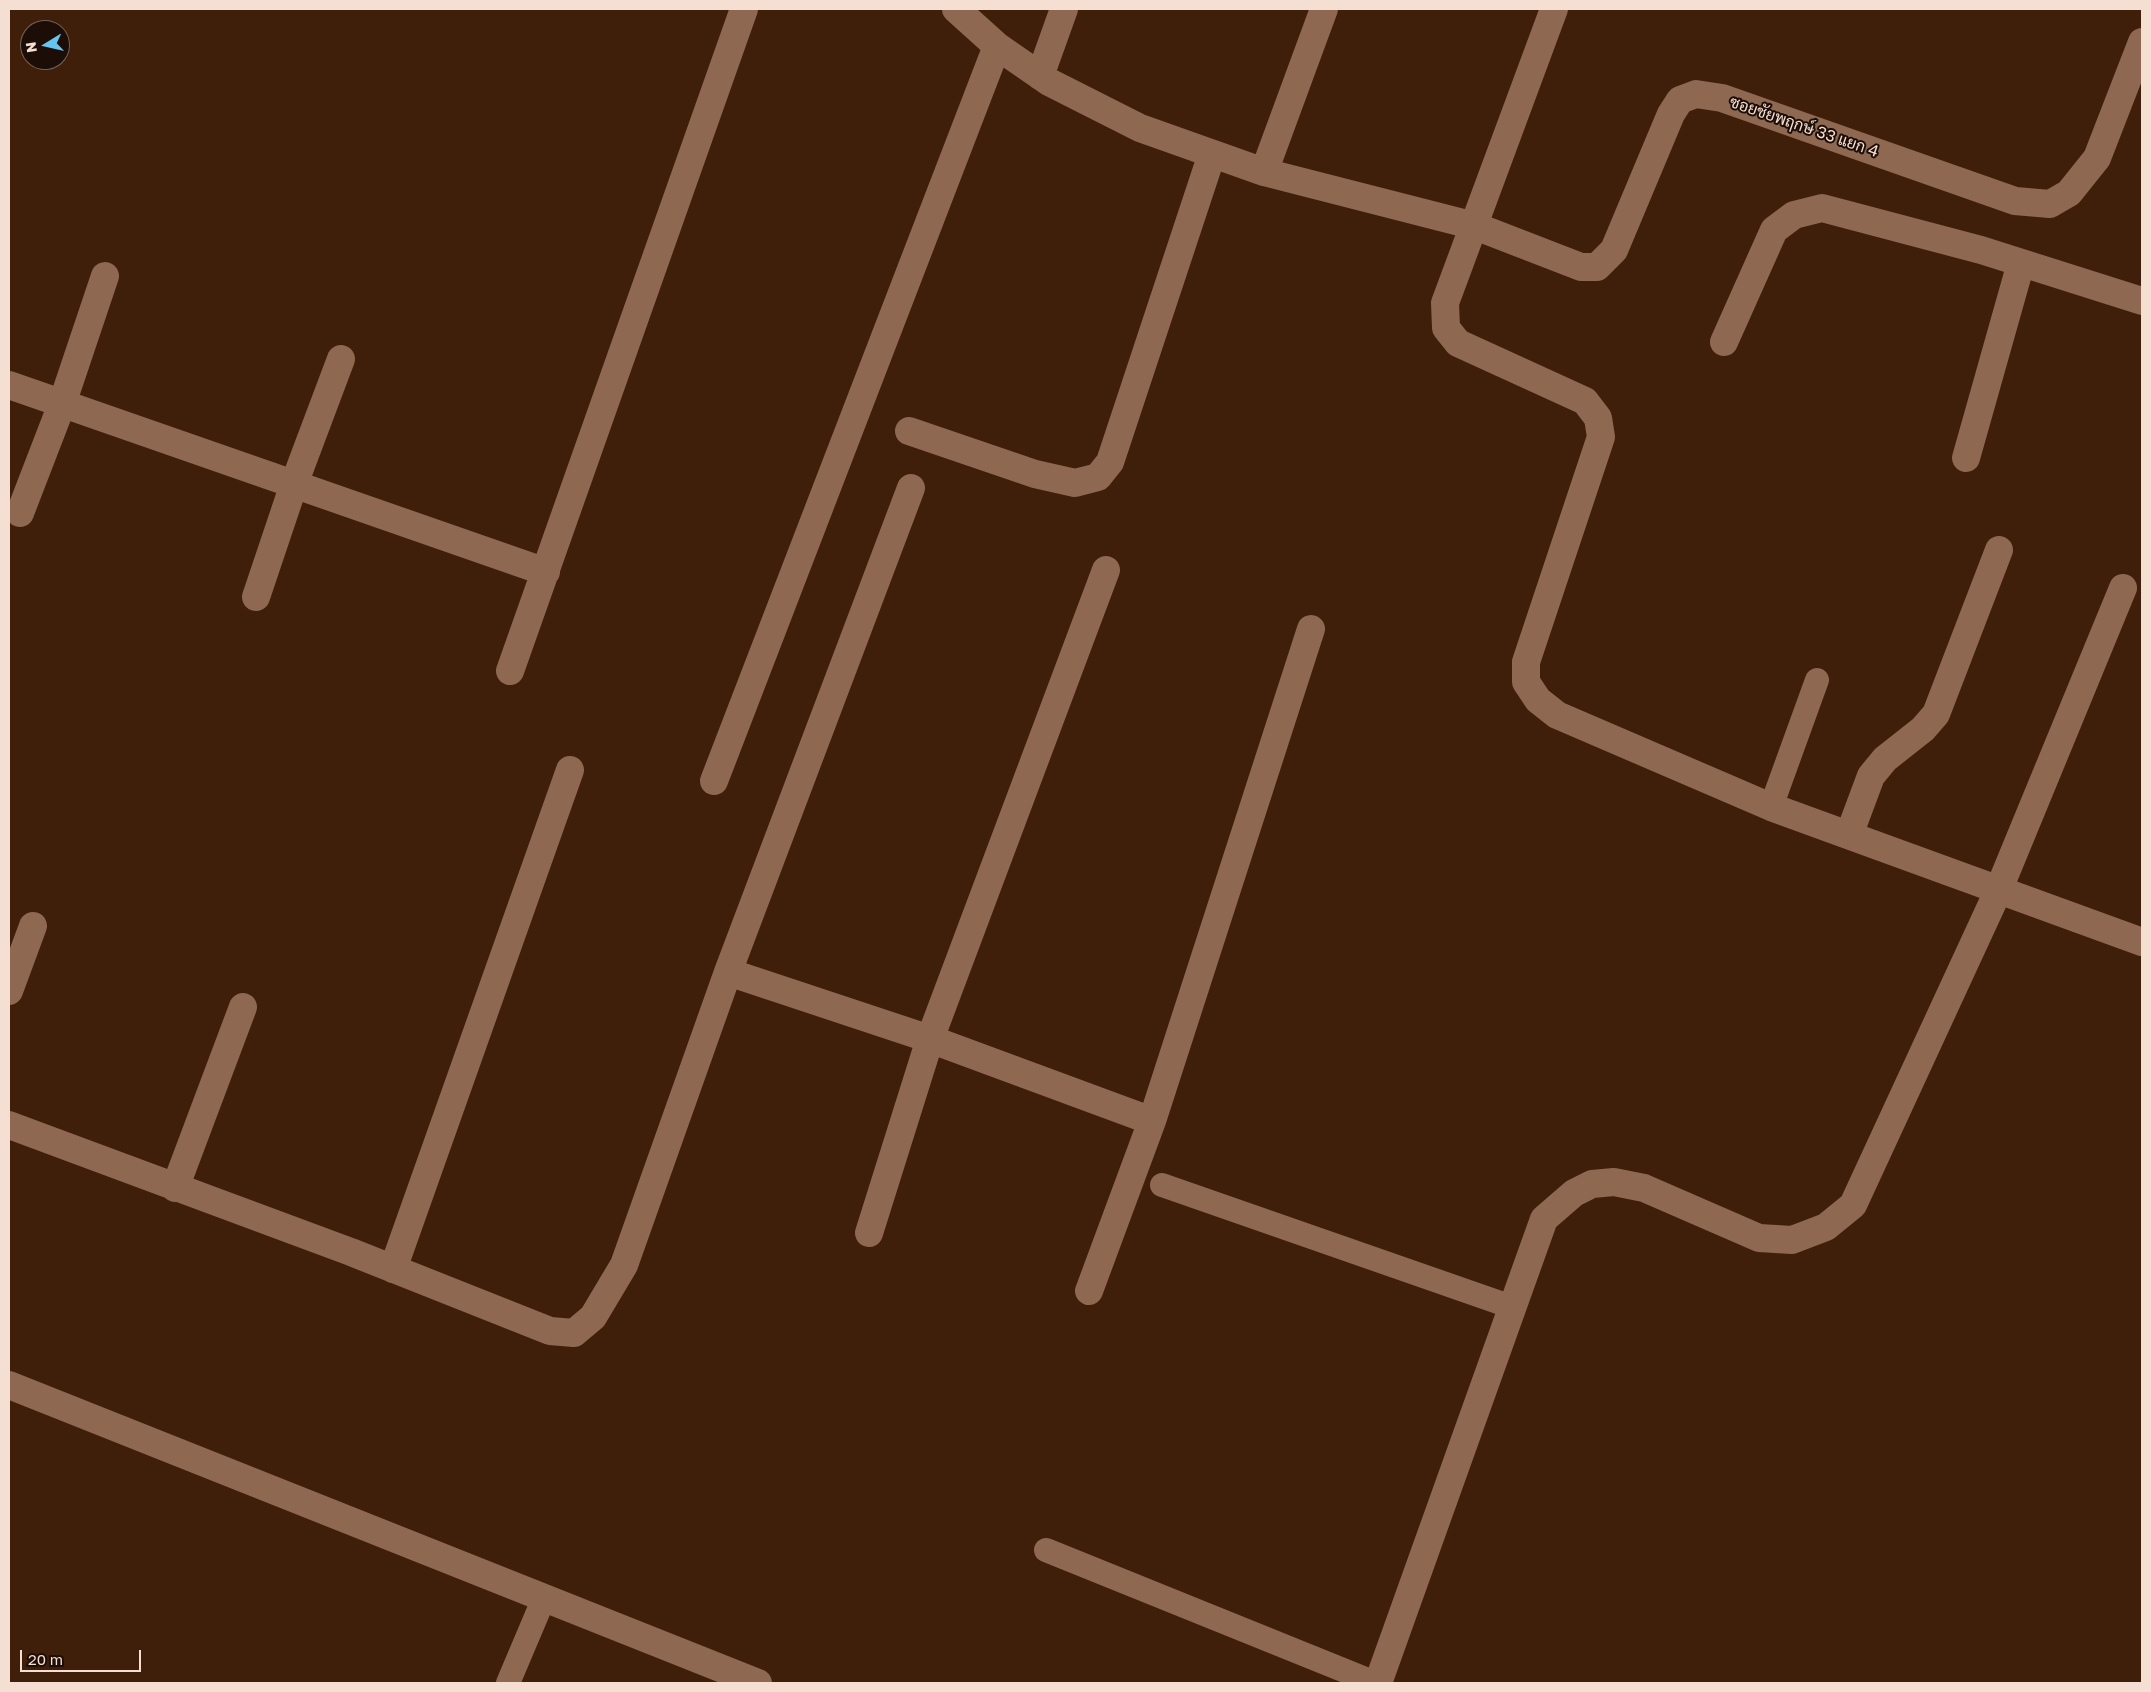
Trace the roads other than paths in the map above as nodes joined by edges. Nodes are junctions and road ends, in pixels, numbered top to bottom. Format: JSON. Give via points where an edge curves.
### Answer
{"nodes":[{"id":1,"x":744,"y":9,"type":"edge"},
{"id":2,"x":956,"y":9,"type":"edge"},
{"id":3,"x":1064,"y":9,"type":"edge"},
{"id":4,"x":1324,"y":9,"type":"edge"},
{"id":5,"x":1554,"y":9,"type":"edge"},
{"id":6,"x":2142,"y":42,"type":"edge"},
{"id":7,"x":997,"y":46,"type":"junction"},
{"id":8,"x":1040,"y":76,"type":"junction"},
{"id":9,"x":1212,"y":154,"type":"junction"},
{"id":10,"x":1264,"y":172,"type":"junction"},
{"id":11,"x":1475,"y":226,"type":"junction"},
{"id":12,"x":2021,"y":263,"type":"junction"},
{"id":13,"x":105,"y":276,"type":"dead end"},
{"id":14,"x":2142,"y":301,"type":"edge"},
{"id":15,"x":1724,"y":342,"type":"dead end"},
{"id":16,"x":341,"y":359,"type":"dead end"},
{"id":17,"x":9,"y":386,"type":"edge"},
{"id":18,"x":62,"y":404,"type":"junction"},
{"id":19,"x":909,"y":432,"type":"dead end"},
{"id":20,"x":1966,"y":458,"type":"dead end"},
{"id":21,"x":294,"y":484,"type":"junction"},
{"id":22,"x":911,"y":488,"type":"dead end"},
{"id":23,"x":20,"y":513,"type":"dead end"},
{"id":24,"x":1999,"y":550,"type":"dead end"},
{"id":25,"x":1106,"y":570,"type":"dead end"},
{"id":26,"x":546,"y":572,"type":"junction"},
{"id":27,"x":2123,"y":588,"type":"dead end"},
{"id":28,"x":256,"y":597,"type":"dead end"},
{"id":29,"x":1311,"y":629,"type":"dead end"},
{"id":30,"x":510,"y":671,"type":"dead end"},
{"id":31,"x":1816,"y":680,"type":"dead end"},
{"id":32,"x":570,"y":770,"type":"dead end"},
{"id":33,"x":714,"y":781,"type":"dead end"},
{"id":34,"x":1771,"y":806,"type":"junction"},
{"id":35,"x":1849,"y":835,"type":"junction"},
{"id":36,"x":1999,"y":889,"type":"junction"},
{"id":37,"x":33,"y":926,"type":"dead end"},
{"id":38,"x":2142,"y":942,"type":"edge"},
{"id":39,"x":728,"y":972,"type":"junction"},
{"id":40,"x":9,"y":991,"type":"edge"},
{"id":41,"x":243,"y":1007,"type":"dead end"},
{"id":42,"x":930,"y":1039,"type":"junction"},
{"id":43,"x":1152,"y":1121,"type":"junction"},
{"id":44,"x":9,"y":1126,"type":"edge"},
{"id":45,"x":1162,"y":1186,"type":"dead end"},
{"id":46,"x":175,"y":1188,"type":"junction"},
{"id":47,"x":869,"y":1233,"type":"dead end"},
{"id":48,"x":393,"y":1269,"type":"junction"},
{"id":49,"x":1089,"y":1291,"type":"dead end"},
{"id":50,"x":1512,"y":1307,"type":"junction"},
{"id":51,"x":9,"y":1385,"type":"edge"},
{"id":52,"x":1046,"y":1550,"type":"dead end"},
{"id":53,"x":544,"y":1598,"type":"junction"},
{"id":54,"x":1380,"y":1682,"type":"edge"},
{"id":55,"x":508,"y":1683,"type":"edge"},
{"id":56,"x":758,"y":1683,"type":"edge"}],
"edges":[{"from":1,"to":26,"type":"street"},
{"from":2,"to":7,"type":"street","name":"ซอยชัยพฤกษ์ 33 แยก 4"},
{"from":3,"to":8,"type":"street"},
{"from":4,"to":10,"type":"street"},
{"from":5,"to":11,"type":"street"},
{"from":6,"to":11,"type":"street","name":"ซอยชัยพฤกษ์ 33 แยก 4","via":[[2097,158],[2069,193],[2050,204],[2015,200],[1722,98],[1696,94],[1680,100],[1671,114],[1614,250],[1597,267],[1581,267]]},
{"from":7,"to":8,"type":"street","name":"ซอยชัยพฤกษ์ 33 แยก 4"},
{"from":7,"to":33,"type":"street"},
{"from":8,"to":9,"type":"street","name":"ซอยชัยพฤกษ์ 33 แยก 4","via":[[1140,128]]},
{"from":9,"to":10,"type":"street","name":"ซอยชัยพฤกษ์ 33 แยก 4"},
{"from":9,"to":19,"type":"street","via":[[1110,462],[1098,477],[1075,483],[1035,474]]},
{"from":10,"to":11,"type":"street","name":"ซอยชัยพฤกษ์ 33 แยก 4"},
{"from":11,"to":34,"type":"street","via":[[1445,303],[1446,328],[1458,343],[1585,401],[1598,418],[1601,437],[1526,662],[1526,682],[1538,700],[1557,715]]},
{"from":12,"to":14,"type":"street"},
{"from":12,"to":15,"type":"street","via":[[1822,208],[1794,215],[1774,230]]},
{"from":12,"to":20,"type":"street"},
{"from":13,"to":18,"type":"street"},
{"from":16,"to":21,"type":"street"},
{"from":17,"to":18,"type":"street"},
{"from":18,"to":21,"type":"street"},
{"from":18,"to":23,"type":"street"},
{"from":21,"to":26,"type":"street"},
{"from":21,"to":28,"type":"street"},
{"from":22,"to":39,"type":"street"},
{"from":24,"to":35,"type":"street","via":[[1936,714],[1870,776]]},
{"from":25,"to":42,"type":"street"},
{"from":26,"to":30,"type":"street"},
{"from":27,"to":36,"type":"street"},
{"from":29,"to":43,"type":"street"},
{"from":31,"to":34,"type":"lane"},
{"from":32,"to":48,"type":"street"},
{"from":34,"to":35,"type":"street"},
{"from":35,"to":36,"type":"street"},
{"from":36,"to":38,"type":"street"},
{"from":36,"to":50,"type":"street","via":[[1853,1205],[1826,1227],[1792,1240],[1759,1238],[1644,1188],[1614,1182],[1592,1184],[1574,1193],[1544,1219]]},
{"from":37,"to":40,"type":"street"},
{"from":39,"to":42,"type":"street"},
{"from":39,"to":48,"type":"street","via":[[624,1265],[593,1317],[574,1333],[550,1332]]},
{"from":41,"to":46,"type":"street"},
{"from":42,"to":43,"type":"street"},
{"from":42,"to":47,"type":"street"},
{"from":43,"to":49,"type":"street"},
{"from":44,"to":46,"type":"street"},
{"from":45,"to":50,"type":"lane"},
{"from":46,"to":48,"type":"street"},
{"from":50,"to":54,"type":"street"},
{"from":51,"to":53,"type":"street"},
{"from":52,"to":54,"type":"lane"},
{"from":53,"to":55,"type":"lane"},
{"from":53,"to":56,"type":"street"}]}
